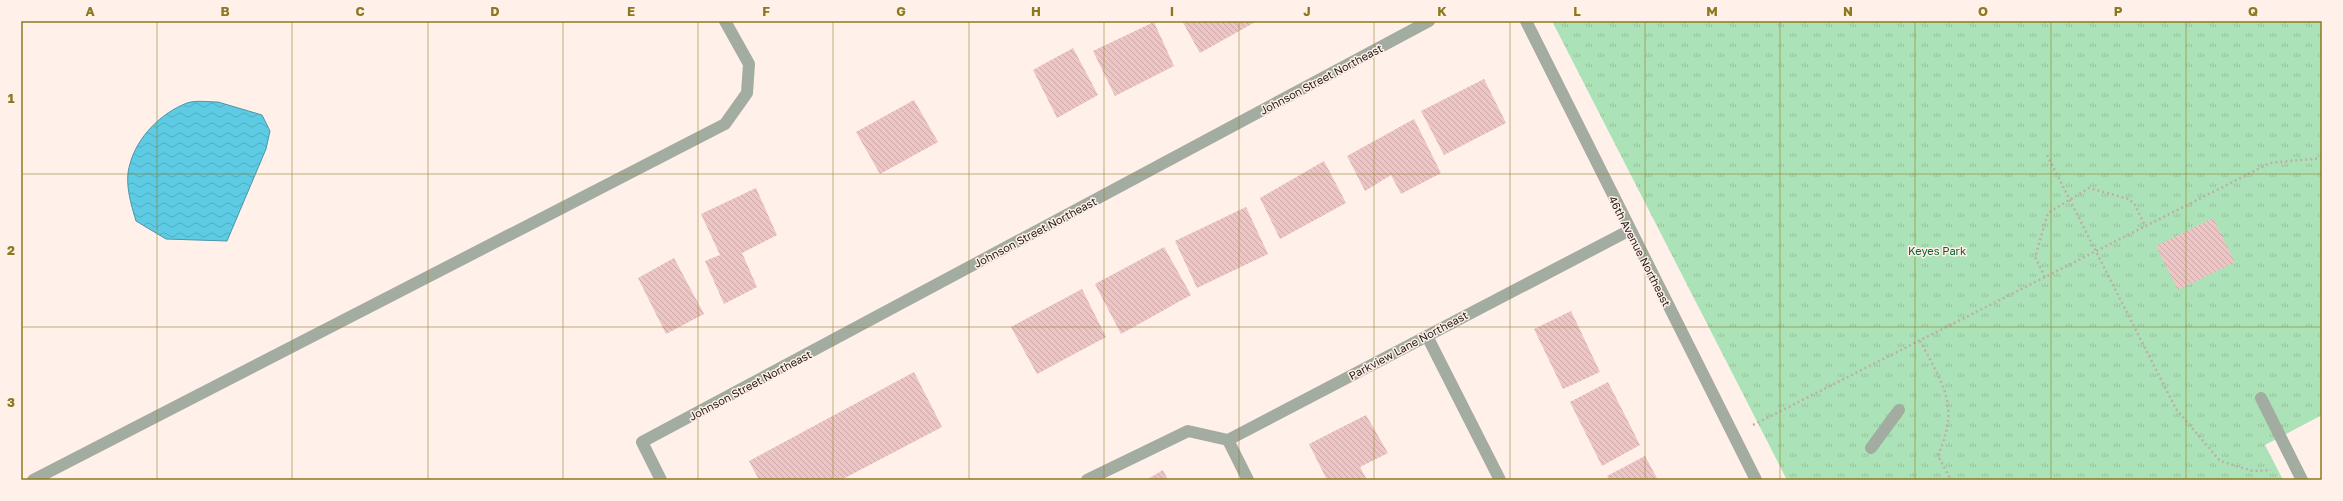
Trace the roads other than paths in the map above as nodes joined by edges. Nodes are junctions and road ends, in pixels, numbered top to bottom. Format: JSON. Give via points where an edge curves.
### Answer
{"nodes":[{"id":1,"x":725,"y":21,"type":"edge"},
{"id":2,"x":1428,"y":21,"type":"edge"},
{"id":3,"x":1526,"y":21,"type":"edge"},
{"id":4,"x":1630,"y":230,"type":"junction"},
{"id":5,"x":1427,"y":336,"type":"junction"},
{"id":6,"x":2260,"y":398,"type":"dead end"},
{"id":7,"x":1900,"y":410,"type":"dead end"},
{"id":8,"x":1228,"y":440,"type":"junction"},
{"id":9,"x":1871,"y":448,"type":"dead end"},
{"id":10,"x":33,"y":480,"type":"edge"},
{"id":11,"x":661,"y":480,"type":"edge"},
{"id":12,"x":1087,"y":480,"type":"edge"},
{"id":13,"x":1248,"y":480,"type":"edge"},
{"id":14,"x":1500,"y":480,"type":"edge"},
{"id":15,"x":1756,"y":480,"type":"edge"},
{"id":16,"x":2302,"y":480,"type":"edge"}],
"edges":[{"from":1,"to":10,"type":"street","via":[[749,64],[747,93],[725,124]]},
{"from":2,"to":11,"type":"street","name":"Johnson Street Northeast","via":[[642,442]]},
{"from":3,"to":4,"type":"street","name":"46th Avenue Northeast"},
{"from":4,"to":5,"type":"street","name":"Parkview Lane Northeast"},
{"from":4,"to":15,"type":"street","name":"46th Avenue Northeast"},
{"from":5,"to":8,"type":"street","name":"Parkview Lane Northeast"},
{"from":5,"to":14,"type":"street"},
{"from":6,"to":16,"type":"street"},
{"from":7,"to":9,"type":"street"},
{"from":8,"to":12,"type":"street","via":[[1188,431]]},
{"from":8,"to":13,"type":"street"}]}
